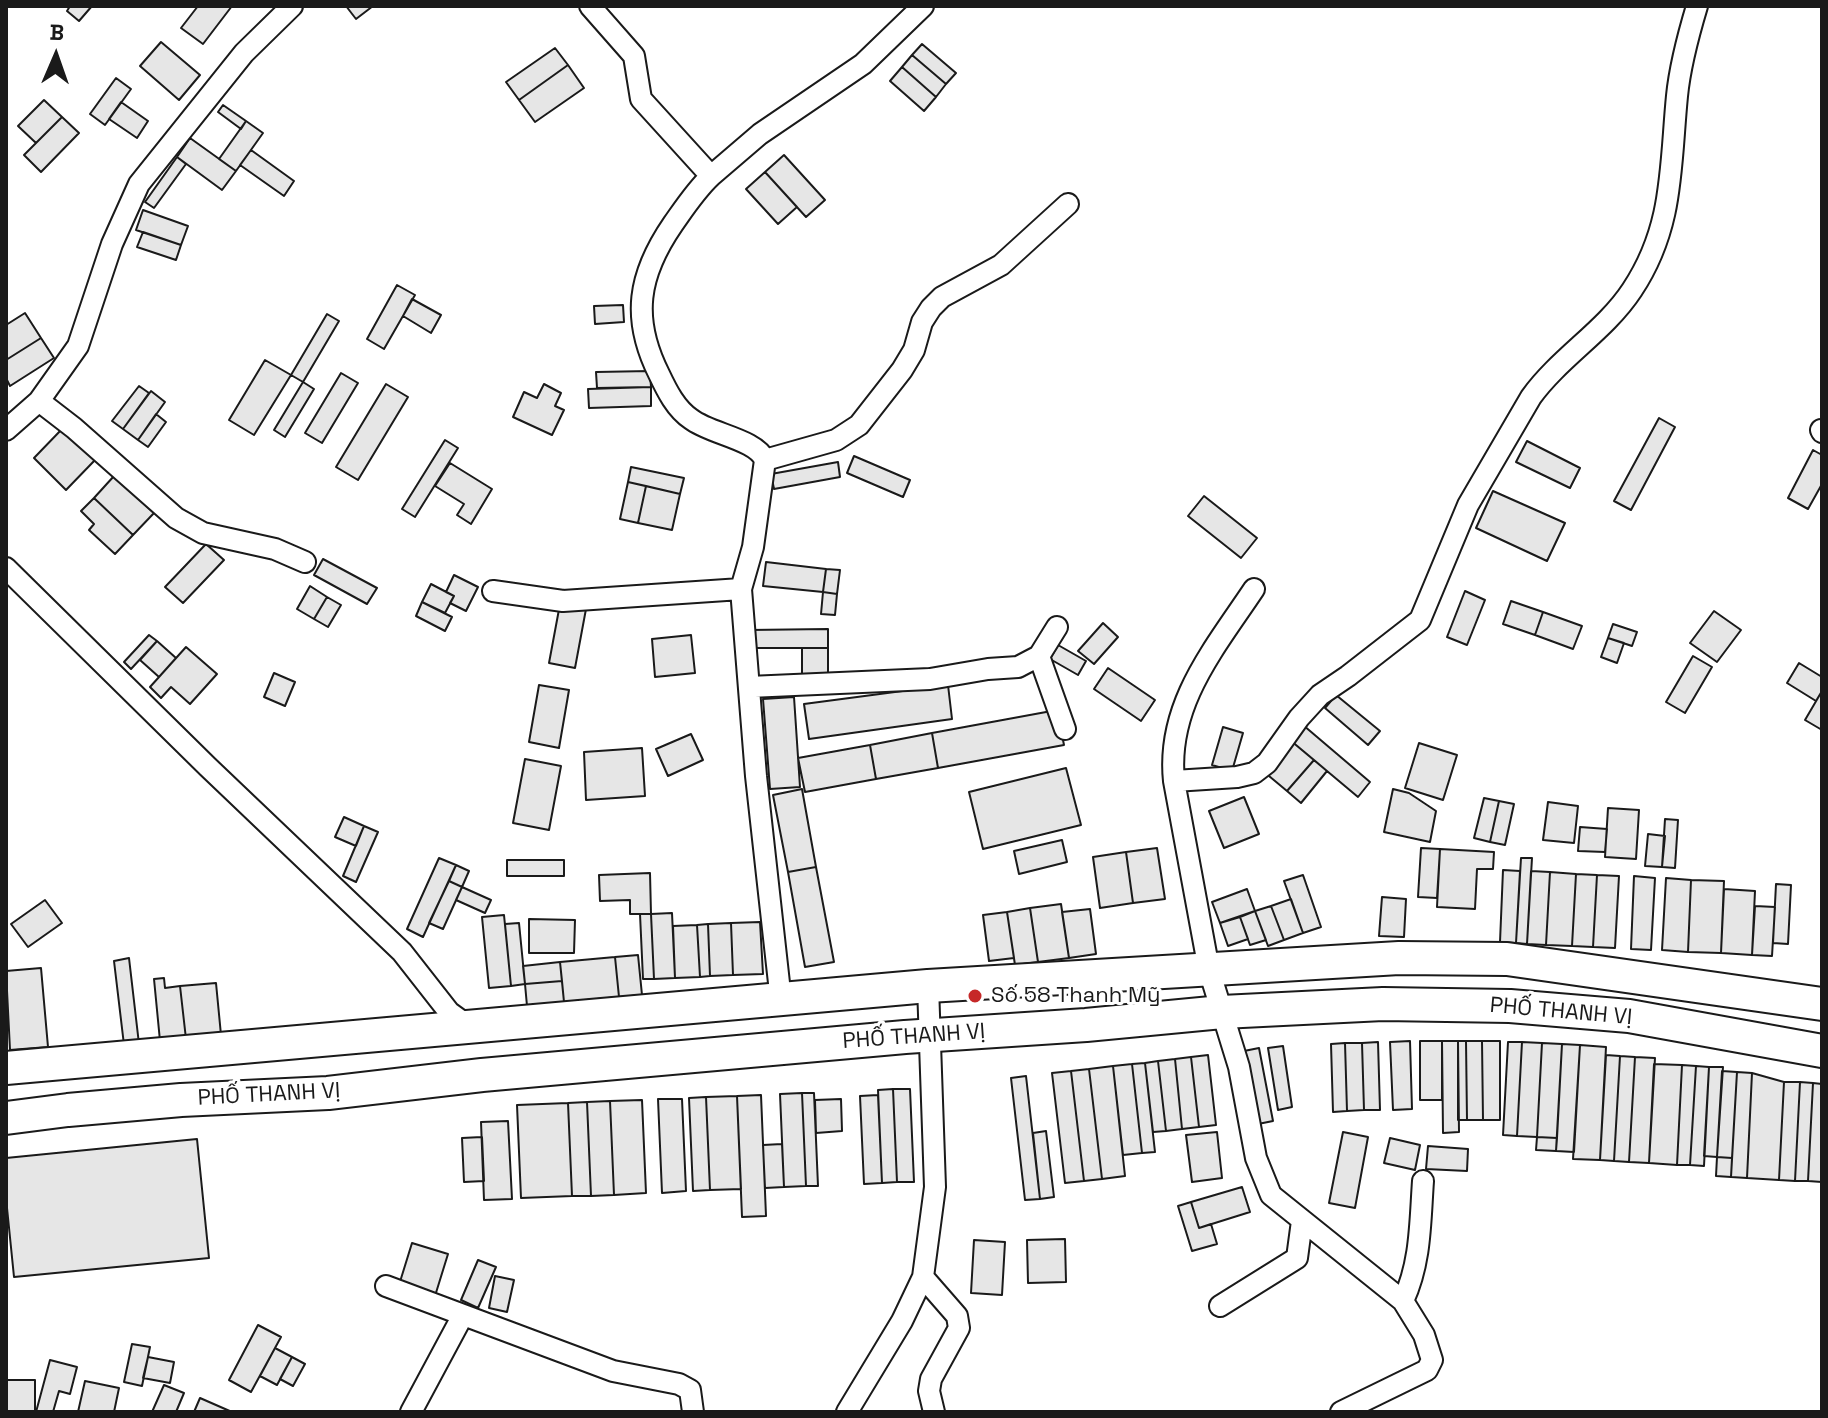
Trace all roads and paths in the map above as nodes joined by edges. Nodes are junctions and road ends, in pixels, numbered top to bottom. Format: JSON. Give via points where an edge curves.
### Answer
{"nodes":[{"id":1,"x":292,"y":6,"type":"edge"},
{"id":2,"x":590,"y":6,"type":"edge"},
{"id":3,"x":923,"y":6,"type":"edge"},
{"id":4,"x":1697,"y":6,"type":"edge"},
{"id":5,"x":711,"y":176,"type":"junction"},
{"id":6,"x":1068,"y":204,"type":"dead end"},
{"id":7,"x":39,"y":401,"type":"junction"},
{"id":8,"x":6,"y":430,"type":"edge"},
{"id":9,"x":765,"y":460,"type":"junction"},
{"id":10,"x":305,"y":562,"type":"dead end"},
{"id":11,"x":6,"y":568,"type":"edge"},
{"id":12,"x":741,"y":589,"type":"junction"},
{"id":13,"x":1254,"y":589,"type":"dead end"},
{"id":14,"x":493,"y":591,"type":"dead end"},
{"id":15,"x":1057,"y":627,"type":"dead end"},
{"id":16,"x":1039,"y":656,"type":"junction"},
{"id":17,"x":749,"y":687,"type":"junction"},
{"id":18,"x":1065,"y":729,"type":"dead end"},
{"id":19,"x":1174,"y":781,"type":"junction"},
{"id":20,"x":1209,"y":970,"type":"junction"},
{"id":21,"x":928,"y":986,"type":"junction"},
{"id":22,"x":781,"y":1001,"type":"junction"},
{"id":23,"x":1822,"y":1004,"type":"edge"},
{"id":24,"x":1222,"y":1012,"type":"junction"},
{"id":25,"x":467,"y":1025,"type":"junction"},
{"id":26,"x":930,"y":1035,"type":"junction"},
{"id":27,"x":1822,"y":1051,"type":"edge"},
{"id":28,"x":6,"y":1068,"type":"edge"},
{"id":29,"x":6,"y":1118,"type":"edge"},
{"id":30,"x":1423,"y":1181,"type":"dead end"},
{"id":31,"x":1302,"y":1221,"type":"junction"},
{"id":32,"x":923,"y":1277,"type":"junction"},
{"id":33,"x":386,"y":1286,"type":"dead end"},
{"id":34,"x":1403,"y":1301,"type":"junction"},
{"id":35,"x":1220,"y":1306,"type":"dead end"},
{"id":36,"x":463,"y":1315,"type":"junction"},
{"id":37,"x":411,"y":1412,"type":"edge"},
{"id":38,"x":693,"y":1412,"type":"edge"},
{"id":39,"x":847,"y":1412,"type":"edge"},
{"id":40,"x":934,"y":1412,"type":"edge"},
{"id":41,"x":1341,"y":1412,"type":"edge"}],
"edges":[{"from":1,"to":7,"type":"street","via":[[244,53],[139,184],[112,244],[78,346]]},
{"from":2,"to":5,"type":"street","via":[[634,56],[641,99]]},
{"from":3,"to":5,"type":"street","via":[[863,64],[760,134]]},
{"from":4,"to":19,"type":"street","via":[[1682,58],[1671,185],[1656,245],[1617,312],[1531,397],[1468,505],[1420,620],[1320,695],[1254,773]]},
{"from":5,"to":9,"type":"street","via":[[651,262],[641,304],[644,338],[665,387],[689,418],[757,448]]},
{"from":6,"to":9,"type":"street","via":[[1001,265],[931,308],[902,370],[859,425],[836,440]]},
{"from":7,"to":8,"type":"street"},
{"from":7,"to":10,"type":"street","via":[[176,518],[203,533],[275,549]]},
{"from":9,"to":12,"type":"street","via":[[753,547]]},
{"from":11,"to":25,"type":"street","via":[[402,952],[449,1012]]},
{"from":12,"to":14,"type":"street","via":[[563,601]]},
{"from":12,"to":17,"type":"street"},
{"from":13,"to":19,"type":"street","via":[[1195,677],[1174,733]]},
{"from":15,"to":16,"type":"street"},
{"from":16,"to":17,"type":"street","via":[[1018,667],[930,679]]},
{"from":16,"to":18,"type":"street"},
{"from":17,"to":22,"type":"street"},
{"from":19,"to":20,"type":"street"},
{"from":20,"to":21,"type":"main road","name":"PHỐ THANH VỊ"},
{"from":20,"to":23,"type":"main road","name":"PHỐ THANH VỊ","via":[[1399,958],[1507,959]]},
{"from":20,"to":24,"type":"street"},
{"from":21,"to":22,"type":"main road","name":"PHỐ THANH VỊ"},
{"from":21,"to":26,"type":"street"},
{"from":22,"to":25,"type":"main road","name":"PHỐ THANH VỊ"},
{"from":24,"to":26,"type":"main road","name":"PHỐ THANH VỊ"},
{"from":24,"to":27,"type":"main road","name":"PHỐ THANH VỊ","via":[[1383,1004],[1510,1006],[1629,1016]]},
{"from":24,"to":31,"type":"street","via":[[1239,1067],[1256,1158],[1271,1195]]},
{"from":25,"to":28,"type":"main road","name":"PHỐ THANH VỊ"},
{"from":26,"to":29,"type":"main road","name":"PHỐ THANH VỊ"},
{"from":26,"to":32,"type":"street","via":[[935,1187]]},
{"from":30,"to":34,"type":"street","via":[[1418,1257]]},
{"from":31,"to":34,"type":"street"},
{"from":31,"to":35,"type":"street","via":[[1297,1258]]},
{"from":32,"to":39,"type":"street"},
{"from":32,"to":40,"type":"street","via":[[957,1316],[959,1328],[931,1379]]},
{"from":33,"to":36,"type":"street"},
{"from":34,"to":41,"type":"street","via":[[1424,1335],[1432,1360],[1427,1370]]},
{"from":36,"to":37,"type":"street"},
{"from":36,"to":38,"type":"street","via":[[613,1371],[679,1384],[690,1390]]}]}
